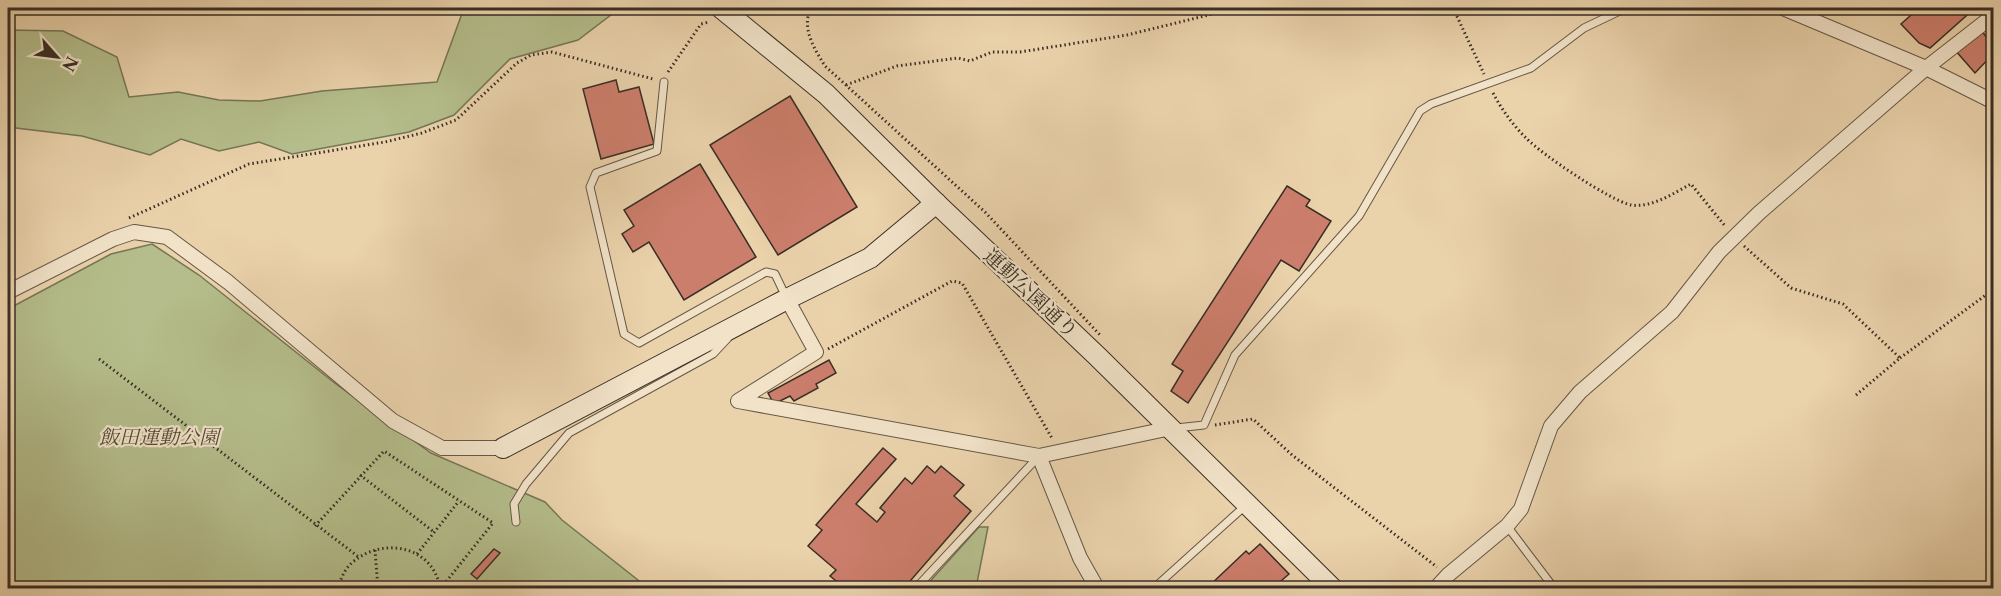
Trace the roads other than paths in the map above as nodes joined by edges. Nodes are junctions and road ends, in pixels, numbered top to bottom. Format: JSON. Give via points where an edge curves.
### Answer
{"nodes":[{"id":1,"x":1626,"y":8,"type":"edge"},
{"id":2,"x":1783,"y":8,"type":"edge"},
{"id":3,"x":1807,"y":14,"type":"edge"},
{"id":4,"x":1994,"y":15,"type":"edge"},
{"id":5,"x":718,"y":17,"type":"edge"},
{"id":6,"x":1926,"y":68,"type":"junction"},
{"id":7,"x":664,"y":82,"type":"road end"},
{"id":8,"x":1994,"y":102,"type":"edge"},
{"id":9,"x":936,"y":203,"type":"junction"},
{"id":10,"x":8,"y":292,"type":"edge"},
{"id":11,"x":786,"y":298,"type":"junction"},
{"id":12,"x":747,"y":319,"type":"junction"},
{"id":13,"x":1171,"y":429,"type":"junction"},
{"id":14,"x":503,"y":448,"type":"joint"},
{"id":15,"x":1039,"y":456,"type":"junction"},
{"id":16,"x":1246,"y":504,"type":"junction"},
{"id":17,"x":516,"y":522,"type":"dead end"},
{"id":18,"x":1507,"y":526,"type":"junction"},
{"id":19,"x":916,"y":588,"type":"edge"},
{"id":20,"x":1097,"y":588,"type":"edge"},
{"id":21,"x":1154,"y":588,"type":"edge"},
{"id":22,"x":1332,"y":588,"type":"edge"},
{"id":23,"x":1436,"y":588,"type":"edge"},
{"id":24,"x":1554,"y":588,"type":"edge"}],
"edges":[{"from":1,"to":13,"type":"lane","via":[[1584,28],[1531,68],[1420,111],[1359,216],[1235,355],[1204,425]]},
{"from":2,"to":3,"type":"street"},
{"from":3,"to":6,"type":"street"},
{"from":4,"to":6,"type":"street"},
{"from":5,"to":9,"type":"street","name":"運動公園通り","via":[[826,94]]},
{"from":6,"to":8,"type":"street"},
{"from":6,"to":18,"type":"street","via":[[1734,237],[1672,312],[1580,392],[1551,426],[1521,509]]},
{"from":7,"to":11,"type":"lane","via":[[657,151],[596,173],[590,188],[624,334],[639,343],[766,272],[775,274]]},
{"from":9,"to":11,"type":"street","via":[[870,258]]},
{"from":9,"to":13,"type":"street","name":"運動公園通り"},
{"from":10,"to":14,"type":"street","via":[[113,239],[134,232],[166,237],[228,282],[393,421],[442,448]]},
{"from":11,"to":12,"type":"street"},
{"from":11,"to":15,"type":"street","via":[[816,352],[738,401]]},
{"from":12,"to":14,"type":"street"},
{"from":12,"to":17,"type":"lane","via":[[713,354],[569,433],[526,483],[514,504]]},
{"from":13,"to":15,"type":"street"},
{"from":13,"to":16,"type":"street","name":"運動公園通り"},
{"from":15,"to":19,"type":"lane"},
{"from":15,"to":20,"type":"street","via":[[1080,558]]},
{"from":16,"to":21,"type":"lane"},
{"from":16,"to":22,"type":"street","name":"運動公園通り"},
{"from":18,"to":23,"type":"street"},
{"from":18,"to":24,"type":"lane"}]}
